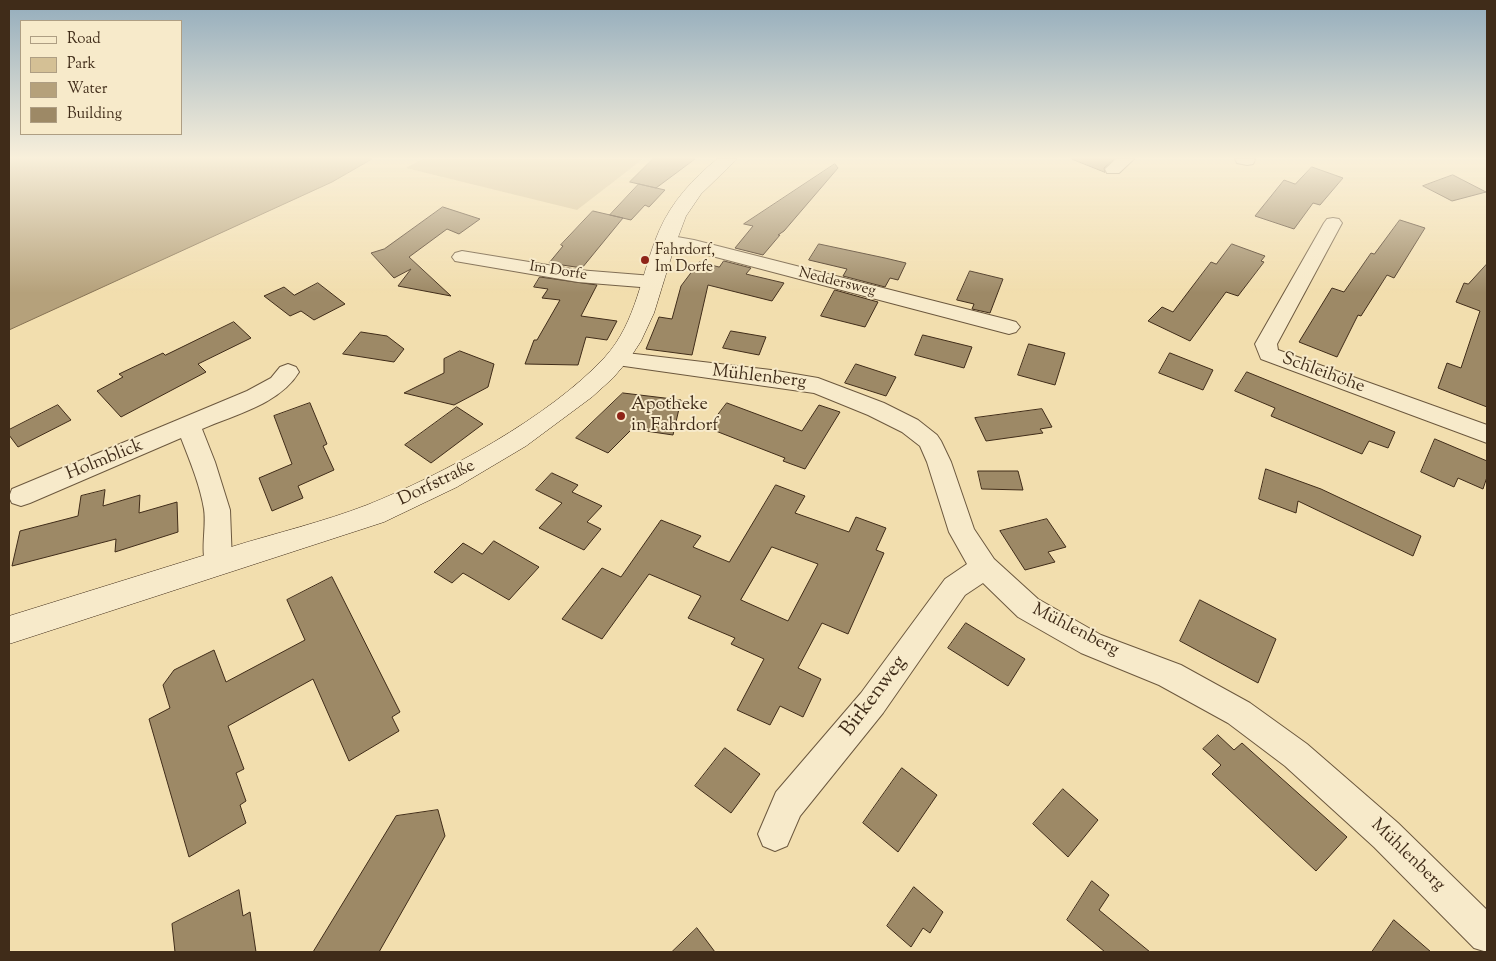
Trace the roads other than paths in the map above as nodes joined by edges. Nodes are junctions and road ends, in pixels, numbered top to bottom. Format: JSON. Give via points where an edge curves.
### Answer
{"nodes":[{"id":1,"x":684,"y":204,"type":"edge"},
{"id":2,"x":1333,"y":224,"type":"dead end"},
{"id":3,"x":666,"y":242,"type":"junction"},
{"id":4,"x":462,"y":256,"type":"dead end"},
{"id":5,"x":653,"y":282,"type":"junction"},
{"id":6,"x":1009,"y":326,"type":"dead end"},
{"id":7,"x":618,"y":359,"type":"junction"},
{"id":8,"x":288,"y":372,"type":"dead end"},
{"id":9,"x":188,"y":426,"type":"junction"},
{"id":10,"x":1487,"y":434,"type":"edge"},
{"id":11,"x":21,"y":496,"type":"dead end"},
{"id":12,"x":218,"y":563,"type":"junction"},
{"id":13,"x":984,"y":567,"type":"junction"},
{"id":14,"x":9,"y":630,"type":"edge"},
{"id":15,"x":774,"y":834,"type":"dead end"},
{"id":16,"x":1487,"y":935,"type":"edge"}],
"edges":[{"from":1,"to":3,"type":"street","name":"Dorfstraße"},
{"from":2,"to":10,"type":"street","name":"Schleihöhe","via":[[1266,344],[1269,354]]},
{"from":3,"to":5,"type":"street","name":"Dorfstraße"},
{"from":3,"to":6,"type":"street","name":"Neddersweg","via":[[694,246]]},
{"from":4,"to":5,"type":"street","name":"Im Dorfe","via":[[578,276]]},
{"from":5,"to":7,"type":"street","name":"Dorfstraße","via":[[636,329]]},
{"from":7,"to":12,"type":"street","name":"Dorfstraße","via":[[581,394],[531,432],[424,494],[374,514]]},
{"from":7,"to":13,"type":"street","name":"Mühlenberg","via":[[818,386],[910,426],[929,441],[962,532]]},
{"from":8,"to":9,"type":"street","name":"Holmblick","via":[[279,383],[256,397]]},
{"from":9,"to":11,"type":"street","name":"Holmblick"},
{"from":9,"to":12,"type":"street","via":[[217,510]]},
{"from":12,"to":14,"type":"street","name":"Dorfstraße"},
{"from":13,"to":15,"type":"street","name":"Birkenweg","via":[[955,587],[872,703],[788,804]]},
{"from":13,"to":16,"type":"street","name":"Mühlenberg","via":[[1028,608],[1091,644],[1170,675],[1239,713],[1289,750],[1386,835]]}]}
